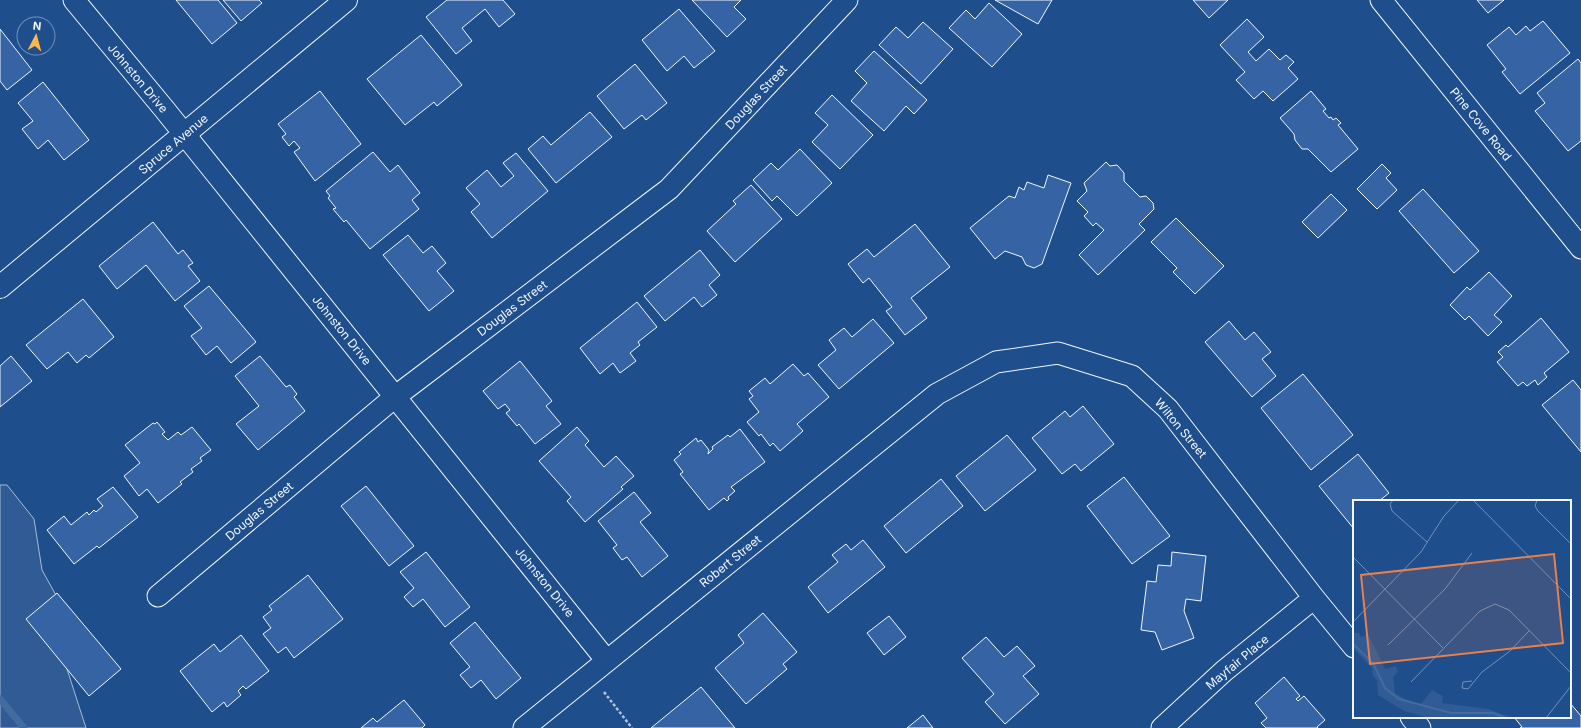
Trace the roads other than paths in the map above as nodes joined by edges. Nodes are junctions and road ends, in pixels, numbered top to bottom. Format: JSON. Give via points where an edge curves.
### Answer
{"nodes":[{"id":1,"x":74,"y":0,"type":"edge"},
{"id":2,"x":346,"y":0,"type":"edge"},
{"id":3,"x":847,"y":0,"type":"edge"},
{"id":4,"x":1381,"y":0,"type":"edge"},
{"id":5,"x":184,"y":135,"type":"junction"},
{"id":6,"x":1581,"y":248,"type":"edge"},
{"id":7,"x":0,"y":287,"type":"edge"},
{"id":8,"x":937,"y":394,"type":"joint"},
{"id":9,"x":396,"y":396,"type":"junction"},
{"id":10,"x":158,"y":596,"type":"dead end"},
{"id":11,"x":1314,"y":598,"type":"junction"},
{"id":12,"x":1353,"y":646,"type":"edge"},
{"id":13,"x":607,"y":661,"type":"junction"},
{"id":14,"x":1412,"y":718,"type":"edge"},
{"id":15,"x":524,"y":728,"type":"edge"},
{"id":16,"x":1162,"y":728,"type":"edge"},
{"id":17,"x":1420,"y":728,"type":"edge"}],
"edges":[{"from":1,"to":5,"type":"street","name":"Johnston Drive"},
{"from":2,"to":5,"type":"street","name":"Spruce Avenue"},
{"from":3,"to":9,"type":"street","name":"Douglas Street","via":[[669,189]]},
{"from":4,"to":6,"type":"street","name":"Pine Cove Road"},
{"from":5,"to":7,"type":"street","name":"Spruce Avenue"},
{"from":5,"to":9,"type":"street","name":"Johnston Drive"},
{"from":8,"to":11,"type":"street","name":"Wilton Street","via":[[996,362],[1058,353],[1132,376],[1168,409]]},
{"from":8,"to":13,"type":"street","name":"Robert Street"},
{"from":9,"to":10,"type":"street","name":"Douglas Street"},
{"from":9,"to":13,"type":"street","name":"Johnston Drive"},
{"from":11,"to":12,"type":"street","name":"Wilton Street"},
{"from":11,"to":16,"type":"street","name":"Mayfair Place","via":[[1224,671]]},
{"from":13,"to":15,"type":"street","name":"Robert Street"},
{"from":14,"to":17,"type":"street"}]}
